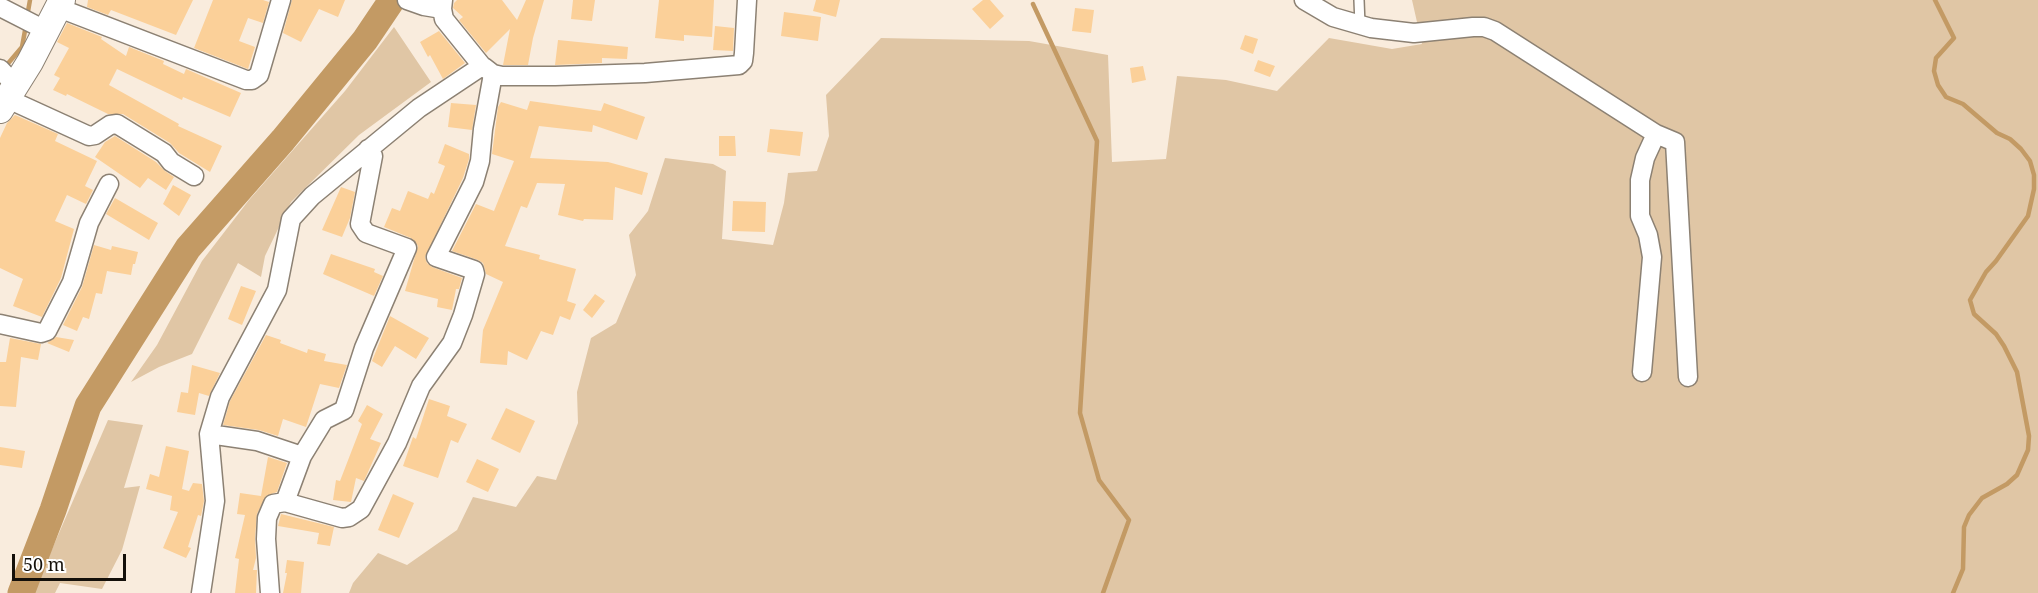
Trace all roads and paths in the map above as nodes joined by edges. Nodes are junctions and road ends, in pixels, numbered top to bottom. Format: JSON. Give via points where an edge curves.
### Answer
{"nodes":[{"id":1,"x":281,"y":0,"type":"edge"},
{"id":2,"x":406,"y":0,"type":"edge"},
{"id":3,"x":747,"y":0,"type":"edge"},
{"id":4,"x":1304,"y":0,"type":"edge"},
{"id":5,"x":1359,"y":0,"type":"edge"},
{"id":6,"x":60,"y":4,"type":"edge"},
{"id":7,"x":436,"y":5,"type":"edge"},
{"id":8,"x":0,"y":7,"type":"edge"},
{"id":9,"x":1360,"y":25,"type":"junction"},
{"id":10,"x":42,"y":28,"type":"junction"},
{"id":11,"x":488,"y":70,"type":"junction"},
{"id":12,"x":6,"y":85,"type":"edge"},
{"id":13,"x":1656,"y":134,"type":"junction"},
{"id":14,"x":368,"y":149,"type":"junction"},
{"id":15,"x":194,"y":176,"type":"dead end"},
{"id":16,"x":108,"y":184,"type":"dead end"},
{"id":17,"x":407,"y":248,"type":"junction"},
{"id":18,"x":436,"y":257,"type":"junction"},
{"id":19,"x":0,"y":324,"type":"edge"},
{"id":20,"x":1642,"y":372,"type":"dead end"},
{"id":21,"x":1688,"y":377,"type":"dead end"},
{"id":22,"x":209,"y":434,"type":"junction"},
{"id":23,"x":302,"y":456,"type":"junction"},
{"id":24,"x":285,"y":502,"type":"junction"},
{"id":25,"x":201,"y":593,"type":"edge"},
{"id":26,"x":270,"y":593,"type":"edge"}],
"edges":[{"from":1,"to":6,"type":"street","via":[[258,75],[252,80]]},
{"from":2,"to":7,"type":"street"},
{"from":3,"to":11,"type":"street","via":[[744,53],[739,65],[580,76]]},
{"from":4,"to":9,"type":"street","via":[[1333,17]]},
{"from":5,"to":9,"type":"lane"},
{"from":6,"to":10,"type":"street"},
{"from":7,"to":11,"type":"street","via":[[450,28]]},
{"from":8,"to":10,"type":"street"},
{"from":9,"to":13,"type":"street","via":[[1414,33],[1473,27],[1495,31]]},
{"from":10,"to":12,"type":"street"},
{"from":11,"to":14,"type":"street","via":[[418,108]]},
{"from":11,"to":18,"type":"street","via":[[480,161],[474,182]]},
{"from":12,"to":15,"type":"street","via":[[89,136],[117,124]]},
{"from":13,"to":20,"type":"street","via":[[1640,180],[1640,216],[1652,257]]},
{"from":13,"to":21,"type":"street","via":[[1675,142]]},
{"from":14,"to":17,"type":"street","via":[[373,156],[360,224],[366,232]]},
{"from":14,"to":22,"type":"street","via":[[291,219],[277,290],[220,397]]},
{"from":16,"to":19,"type":"street","via":[[89,223],[72,282],[47,331]]},
{"from":17,"to":18,"type":"street"},
{"from":17,"to":23,"type":"street","via":[[364,348],[344,410],[324,420]]},
{"from":18,"to":24,"type":"street","via":[[474,270],[471,289],[452,343],[421,387],[397,443],[360,509],[342,518]]},
{"from":22,"to":23,"type":"street","via":[[257,441]]},
{"from":22,"to":25,"type":"street","via":[[215,501]]},
{"from":23,"to":24,"type":"street"},
{"from":24,"to":26,"type":"street","via":[[273,504],[267,518]]}]}
